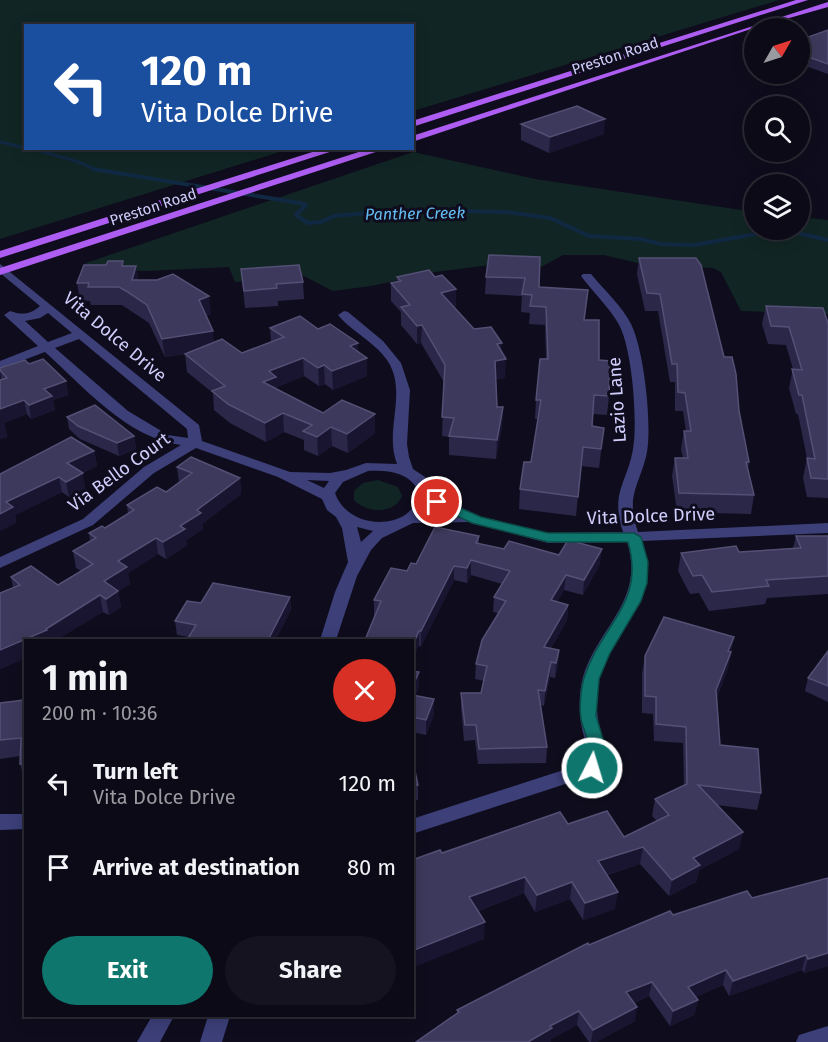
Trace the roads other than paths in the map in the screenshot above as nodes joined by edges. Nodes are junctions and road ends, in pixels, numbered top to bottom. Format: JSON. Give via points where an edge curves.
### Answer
{"nodes":[{"id":1,"x":804,"y":0,"type":"edge"},
{"id":2,"x":828,"y":4,"type":"edge"},
{"id":3,"x":746,"y":18,"type":"edge"},
{"id":4,"x":783,"y":18,"type":"edge"},
{"id":5,"x":744,"y":19,"type":"edge"},
{"id":6,"x":744,"y":30,"type":"edge"},
{"id":7,"x":523,"y":89,"type":"junction"},
{"id":8,"x":541,"y":96,"type":"junction"},
{"id":9,"x":414,"y":123,"type":"edge"},
{"id":10,"x":414,"y":138,"type":"edge"},
{"id":11,"x":331,"y":150,"type":"edge"},
{"id":12,"x":377,"y":150,"type":"edge"},
{"id":13,"x":0,"y":255,"type":"edge"},
{"id":14,"x":1,"y":270,"type":"edge"},
{"id":15,"x":587,"y":276,"type":"dead end"},
{"id":16,"x":47,"y":306,"type":"junction"},
{"id":17,"x":7,"y":312,"type":"edge"},
{"id":18,"x":344,"y":315,"type":"dead end"},
{"id":19,"x":81,"y":334,"type":"junction"},
{"id":20,"x":48,"y":347,"type":"junction"},
{"id":21,"x":0,"y":365,"type":"edge"},
{"id":22,"x":398,"y":441,"type":"junction"},
{"id":23,"x":195,"y":443,"type":"junction"},
{"id":24,"x":366,"y":467,"type":"junction"},
{"id":25,"x":407,"y":471,"type":"junction"},
{"id":26,"x":283,"y":474,"type":"junction"},
{"id":27,"x":345,"y":474,"type":"junction"},
{"id":28,"x":428,"y":492,"type":"junction"},
{"id":29,"x":328,"y":496,"type":"junction"},
{"id":30,"x":343,"y":518,"type":"junction"},
{"id":31,"x":477,"y":520,"type":"junction"},
{"id":32,"x":404,"y":521,"type":"junction"},
{"id":33,"x":828,"y":528,"type":"edge"},
{"id":34,"x":634,"y":537,"type":"junction"},
{"id":35,"x":355,"y":561,"type":"junction"},
{"id":36,"x":0,"y":563,"type":"edge"},
{"id":37,"x":328,"y":639,"type":"edge"},
{"id":38,"x":24,"y":821,"type":"edge"},
{"id":39,"x":0,"y":822,"type":"edge"},
{"id":40,"x":414,"y":826,"type":"edge"},
{"id":41,"x":162,"y":1017,"type":"edge"},
{"id":42,"x":219,"y":1017,"type":"edge"},
{"id":43,"x":828,"y":1036,"type":"edge"},
{"id":44,"x":148,"y":1042,"type":"edge"},
{"id":45,"x":211,"y":1042,"type":"edge"},
{"id":46,"x":807,"y":1042,"type":"edge"}],
"edges":[{"from":1,"to":3,"type":"main road","name":"Preston Road"},
{"from":2,"to":4,"type":"main road","name":"Preston Road"},
{"from":5,"to":7,"type":"main road","name":"Preston Road"},
{"from":6,"to":8,"type":"main road","name":"Preston Road"},
{"from":7,"to":8,"type":"main road"},
{"from":7,"to":9,"type":"main road","name":"Preston Road"},
{"from":8,"to":10,"type":"main road","name":"Preston Road"},
{"from":11,"to":13,"type":"main road","name":"Preston Road"},
{"from":12,"to":14,"type":"main road","name":"Preston Road"},
{"from":14,"to":16,"type":"street","name":"Vita Dolce Drive"},
{"from":15,"to":34,"type":"street","name":"Lazio Lane","via":[[624,322],[633,342],[641,438],[625,500]]},
{"from":16,"to":17,"type":"street","via":[[34,316]]},
{"from":16,"to":19,"type":"street","name":"Vita Dolce Drive"},
{"from":17,"to":20,"type":"street"},
{"from":18,"to":22,"type":"street","via":[[383,349],[400,373],[404,394]]},
{"from":19,"to":20,"type":"street"},
{"from":19,"to":23,"type":"street","name":"Vita Dolce Drive","via":[[194,428]]},
{"from":20,"to":21,"type":"street"},
{"from":20,"to":23,"type":"street","via":[[123,414],[164,439]]},
{"from":22,"to":24,"type":"street","via":[[381,459]]},
{"from":22,"to":25,"type":"street"},
{"from":23,"to":26,"type":"street"},
{"from":23,"to":36,"type":"street","name":"Via Bello Court","via":[[149,470],[88,522]]},
{"from":24,"to":25,"type":"street"},
{"from":24,"to":27,"type":"street"},
{"from":25,"to":28,"type":"street","via":[[423,482]]},
{"from":26,"to":27,"type":"street"},
{"from":26,"to":29,"type":"street"},
{"from":27,"to":29,"type":"street","via":[[338,478]]},
{"from":28,"to":31,"type":"street","name":"Vita Dolce Drive","via":[[437,502]]},
{"from":28,"to":32,"type":"street","via":[[422,510]]},
{"from":29,"to":30,"type":"street","via":[[329,504]]},
{"from":30,"to":32,"type":"street","via":[[376,526]]},
{"from":30,"to":35,"type":"street","via":[[353,533]]},
{"from":31,"to":32,"type":"street","name":"Vita Dolce Drive"},
{"from":31,"to":34,"type":"street","name":"Vita Dolce Drive","via":[[548,538]]},
{"from":32,"to":35,"type":"street","via":[[379,533]]},
{"from":33,"to":34,"type":"street","name":"Vita Dolce Drive"},
{"from":34,"to":40,"type":"street","name":"Lazio Lane","via":[[641,562],[634,601],[591,679],[588,716],[598,752],[592,768]]},
{"from":35,"to":37,"type":"street"},
{"from":38,"to":39,"type":"street"},
{"from":41,"to":44,"type":"street"},
{"from":42,"to":45,"type":"street"},
{"from":43,"to":46,"type":"street"}]}
